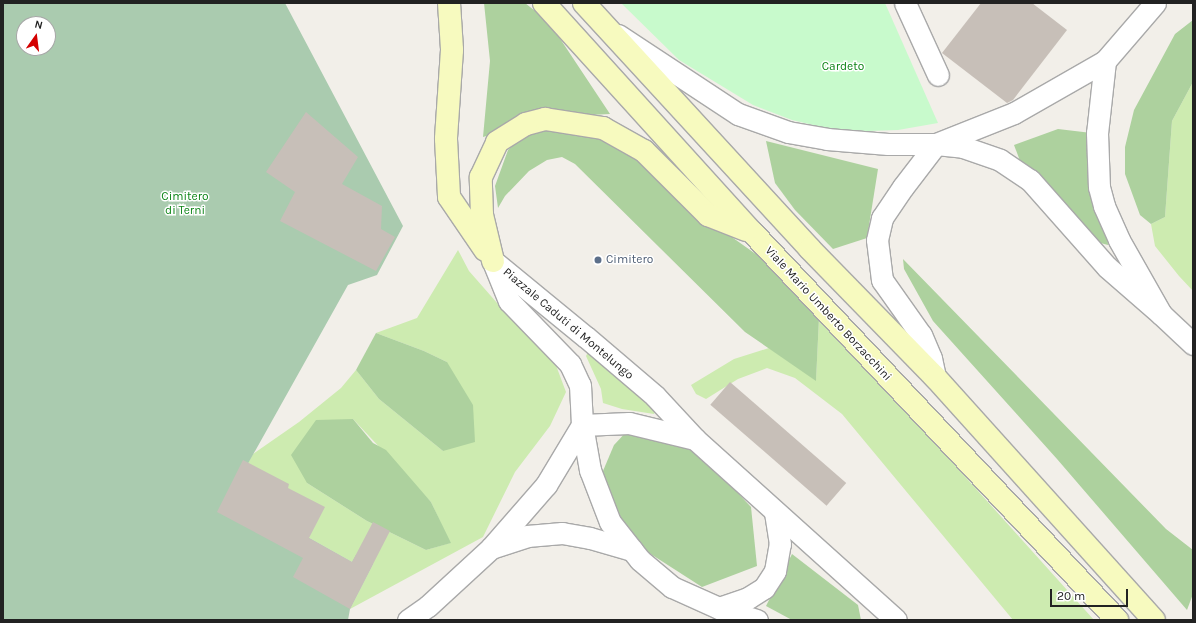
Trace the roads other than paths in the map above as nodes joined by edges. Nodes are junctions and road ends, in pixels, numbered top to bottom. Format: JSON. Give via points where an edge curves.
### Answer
{"nodes":[{"id":1,"x":449,"y":3,"type":"edge"},
{"id":2,"x":544,"y":3,"type":"edge"},
{"id":3,"x":584,"y":3,"type":"edge"},
{"id":4,"x":905,"y":3,"type":"edge"},
{"id":5,"x":1155,"y":3,"type":"edge"},
{"id":6,"x":606,"y":26,"type":"junction"},
{"id":7,"x":1105,"y":61,"type":"junction"},
{"id":8,"x":938,"y":75,"type":"dead end"},
{"id":9,"x":936,"y":144,"type":"junction"},
{"id":10,"x":752,"y":232,"type":"junction"},
{"id":11,"x":493,"y":261,"type":"junction"},
{"id":12,"x":1161,"y":314,"type":"junction"},
{"id":13,"x":1193,"y":344,"type":"edge"},
{"id":14,"x":935,"y":377,"type":"junction"},
{"id":15,"x":582,"y":425,"type":"junction"},
{"id":16,"x":695,"y":439,"type":"junction"},
{"id":17,"x":775,"y":511,"type":"junction"},
{"id":18,"x":491,"y":548,"type":"junction"},
{"id":19,"x":632,"y":550,"type":"junction"},
{"id":20,"x":719,"y":608,"type":"junction"},
{"id":21,"x":408,"y":620,"type":"edge"},
{"id":22,"x":757,"y":620,"type":"edge"},
{"id":23,"x":896,"y":620,"type":"edge"},
{"id":24,"x":1118,"y":620,"type":"edge"},
{"id":25,"x":1154,"y":620,"type":"edge"}],
"edges":[{"from":1,"to":11,"type":"main road","via":[[452,50],[446,139],[449,197]]},
{"from":2,"to":10,"type":"main road","name":"Viale Mario Umberto Borzacchini"},
{"from":3,"to":6,"type":"main road"},
{"from":4,"to":8,"type":"street"},
{"from":5,"to":7,"type":"street"},
{"from":6,"to":9,"type":"street","via":[[745,117],[788,132],[827,139],[888,144]]},
{"from":6,"to":14,"type":"main road","via":[[810,249]]},
{"from":7,"to":9,"type":"street","via":[[1014,113]]},
{"from":7,"to":12,"type":"street","via":[[1097,133],[1099,187],[1104,206],[1119,240]]},
{"from":9,"to":12,"type":"street","via":[[963,148],[1000,160],[1030,180],[1107,267]]},
{"from":9,"to":14,"type":"street","via":[[882,218],[877,240],[882,280],[921,334],[931,358]]},
{"from":10,"to":11,"type":"main road","via":[[708,215],[644,151],[602,128],[545,119],[526,124],[497,142],[481,177],[482,215]]},
{"from":10,"to":24,"type":"main road","name":"Viale Mario Umberto Borzacchini"},
{"from":11,"to":15,"type":"street","name":"Piazzale Caduti di Montelungo","via":[[509,301],[570,364],[580,385]]},
{"from":11,"to":16,"type":"street","name":"Piazzale Caduti di Montelungo","via":[[655,396]]},
{"from":12,"to":13,"type":"street"},
{"from":14,"to":25,"type":"main road"},
{"from":15,"to":16,"type":"street","name":"Piazzale Caduti di Montelungo","via":[[629,422]]},
{"from":15,"to":18,"type":"street","via":[[546,485]]},
{"from":15,"to":19,"type":"street","name":"Piazzale Caduti di Montelungo","via":[[590,470],[610,522]]},
{"from":16,"to":17,"type":"street","name":"Piazzale Caduti di Montelungo"},
{"from":17,"to":20,"type":"street","via":[[780,544],[774,571],[764,588],[748,598]]},
{"from":17,"to":23,"type":"street","name":"Piazzale Caduti di Montelungo"},
{"from":18,"to":19,"type":"street","via":[[527,536],[562,533]]},
{"from":18,"to":21,"type":"street","via":[[428,606]]},
{"from":19,"to":20,"type":"street","name":"Piazzale Caduti di Montelungo","via":[[640,560],[672,586]]},
{"from":20,"to":22,"type":"street","name":"Piazzale Caduti di Montelungo"}]}
